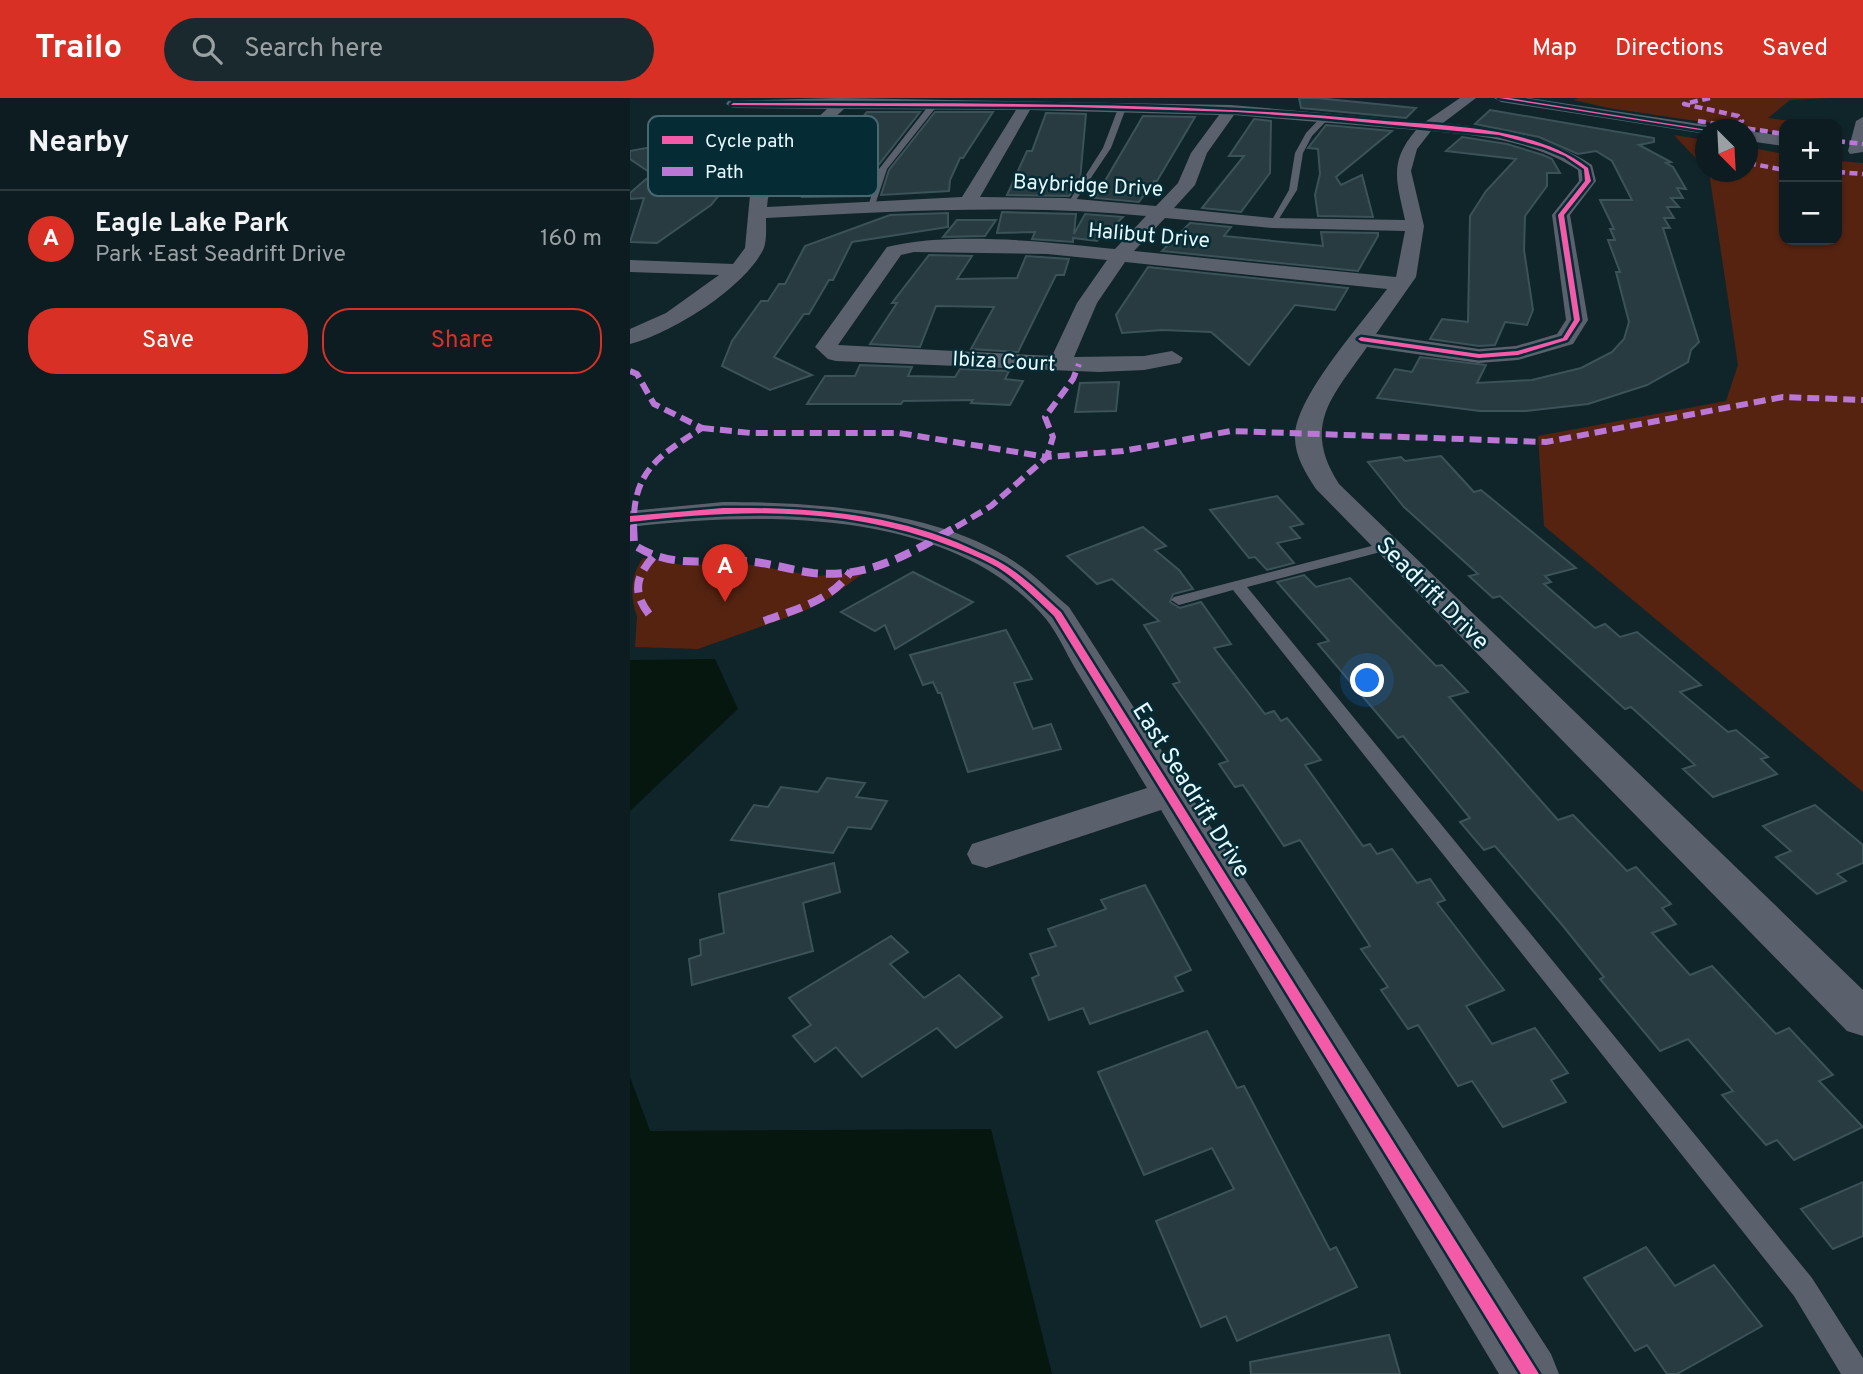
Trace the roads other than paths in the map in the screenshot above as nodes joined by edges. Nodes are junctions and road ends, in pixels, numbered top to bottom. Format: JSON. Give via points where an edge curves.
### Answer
{"nodes":[{"id":1,"x":1469,"y":98,"type":"edge"},
{"id":2,"x":1501,"y":98,"type":"edge"},
{"id":3,"x":844,"y":101,"type":"edge"},
{"id":4,"x":733,"y":104,"type":"dead end"},
{"id":5,"x":933,"y":106,"type":"junction"},
{"id":6,"x":1026,"y":106,"type":"junction"},
{"id":7,"x":1122,"y":108,"type":"junction"},
{"id":8,"x":1231,"y":109,"type":"junction"},
{"id":9,"x":828,"y":116,"type":"edge"},
{"id":10,"x":1327,"y":116,"type":"junction"},
{"id":11,"x":1863,"y":121,"type":"edge"},
{"id":12,"x":1427,"y":127,"type":"junction"},
{"id":13,"x":1695,"y":128,"type":"edge"},
{"id":14,"x":1758,"y":137,"type":"edge"},
{"id":15,"x":1779,"y":140,"type":"edge"},
{"id":16,"x":1859,"y":151,"type":"edge"},
{"id":17,"x":878,"y":184,"type":"edge"},
{"id":18,"x":759,"y":196,"type":"edge"},
{"id":19,"x":874,"y":196,"type":"edge"},
{"id":20,"x":968,"y":202,"type":"junction"},
{"id":21,"x":1069,"y":204,"type":"junction"},
{"id":22,"x":871,"y":205,"type":"junction"},
{"id":23,"x":1160,"y":211,"type":"junction"},
{"id":24,"x":757,"y":213,"type":"junction"},
{"id":25,"x":1272,"y":223,"type":"junction"},
{"id":26,"x":1415,"y":226,"type":"junction"},
{"id":27,"x":1120,"y":255,"type":"junction"},
{"id":28,"x":630,"y":266,"type":"edge"},
{"id":29,"x":739,"y":270,"type":"junction"},
{"id":30,"x":1401,"y":284,"type":"junction"},
{"id":31,"x":630,"y":337,"type":"edge"},
{"id":32,"x":1361,"y":339,"type":"junction"},
{"id":33,"x":836,"y":354,"type":"joint"},
{"id":34,"x":1172,"y":358,"type":"dead end"},
{"id":35,"x":1060,"y":364,"type":"junction"},
{"id":36,"x":630,"y":519,"type":"edge"},
{"id":37,"x":1387,"y":546,"type":"junction"},
{"id":38,"x":1237,"y":585,"type":"junction"},
{"id":39,"x":1179,"y":600,"type":"dead end"},
{"id":40,"x":1170,"y":794,"type":"junction"},
{"id":41,"x":986,"y":854,"type":"dead end"},
{"id":42,"x":1863,"y":1018,"type":"edge"},
{"id":43,"x":1531,"y":1374,"type":"edge"},
{"id":44,"x":1857,"y":1374,"type":"edge"}],
"edges":[{"from":1,"to":12,"type":"street","name":"Seadrift Drive"},
{"from":2,"to":13,"type":"street"},
{"from":3,"to":4,"type":"street"},
{"from":3,"to":5,"type":"street"},
{"from":3,"to":9,"type":"street"},
{"from":5,"to":6,"type":"street"},
{"from":5,"to":17,"type":"lane","via":[[883,169]]},
{"from":6,"to":7,"type":"street"},
{"from":6,"to":20,"type":"street"},
{"from":7,"to":8,"type":"street"},
{"from":7,"to":21,"type":"lane","via":[[1096,166]]},
{"from":8,"to":10,"type":"street"},
{"from":8,"to":23,"type":"street","via":[[1199,153],[1186,185]]},
{"from":10,"to":12,"type":"street"},
{"from":10,"to":25,"type":"lane","via":[[1299,153],[1293,190]]},
{"from":11,"to":16,"type":"street"},
{"from":12,"to":26,"type":"street","name":"Seadrift Drive","via":[[1409,148],[1403,171]]},
{"from":12,"to":32,"type":"street","via":[[1536,142],[1557,148],[1586,168],[1588,181],[1561,215],[1577,320],[1565,339],[1518,353],[1479,356]]},
{"from":14,"to":15,"type":"street"},
{"from":18,"to":24,"type":"street"},
{"from":19,"to":22,"type":"lane"},
{"from":20,"to":21,"type":"street","name":"Baybridge Drive"},
{"from":20,"to":22,"type":"street","name":"Baybridge Drive"},
{"from":21,"to":23,"type":"street","name":"Baybridge Drive"},
{"from":22,"to":24,"type":"street","name":"Baybridge Drive"},
{"from":23,"to":25,"type":"street","name":"Baybridge Drive"},
{"from":23,"to":27,"type":"street"},
{"from":24,"to":29,"type":"street","via":[[755,248]]},
{"from":25,"to":26,"type":"street","name":"Baybridge Drive"},
{"from":26,"to":30,"type":"street","name":"Seadrift Drive"},
{"from":27,"to":30,"type":"street","name":"Halibut Drive"},
{"from":27,"to":33,"type":"street","name":"Halibut Drive","via":[[956,244],[894,251],[826,347]]},
{"from":27,"to":35,"type":"street","via":[[1087,303]]},
{"from":28,"to":29,"type":"street"},
{"from":29,"to":31,"type":"street","via":[[674,318]]},
{"from":30,"to":32,"type":"street","name":"Seadrift Drive"},
{"from":32,"to":37,"type":"street","name":"Seadrift Drive","via":[[1315,402],[1308,434],[1312,463],[1329,489]]},
{"from":33,"to":35,"type":"street","name":"Ibiza Court"},
{"from":34,"to":35,"type":"street","name":"Ibiza Court"},
{"from":36,"to":40,"type":"street","name":"East Seadrift Drive","via":[[719,510],[879,521],[935,537],[998,564],[1058,614]]},
{"from":37,"to":38,"type":"lane"},
{"from":37,"to":42,"type":"street","name":"Seadrift Drive"},
{"from":38,"to":39,"type":"lane"},
{"from":38,"to":44,"type":"lane","via":[[1803,1287]]},
{"from":40,"to":41,"type":"street"},
{"from":40,"to":43,"type":"street","name":"East Seadrift Drive"}]}
